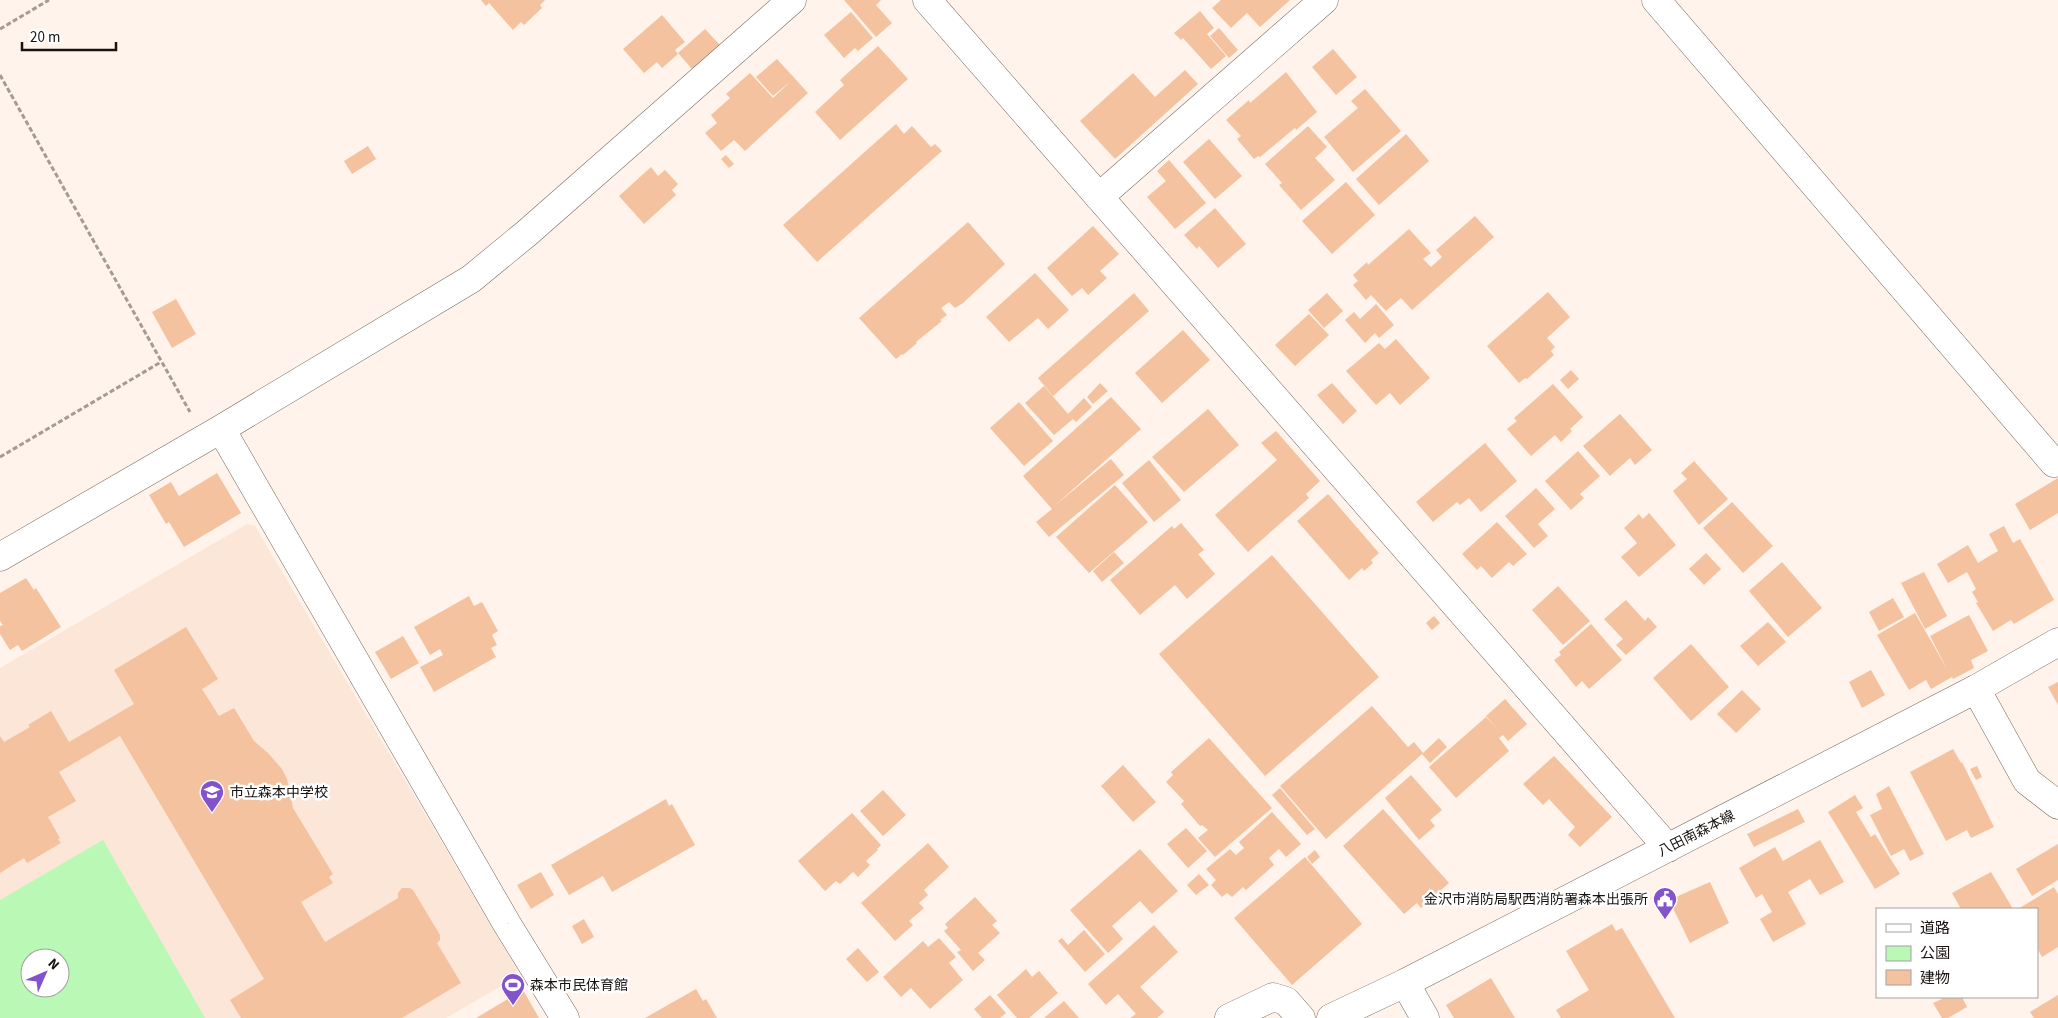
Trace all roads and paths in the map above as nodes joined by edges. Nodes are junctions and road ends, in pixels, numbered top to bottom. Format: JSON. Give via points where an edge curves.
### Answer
{"nodes":[{"id":1,"x":49,"y":0,"type":"edge"},
{"id":2,"x":792,"y":0,"type":"edge"},
{"id":3,"x":927,"y":0,"type":"edge"},
{"id":4,"x":1324,"y":0,"type":"edge"},
{"id":5,"x":1656,"y":0,"type":"edge"},
{"id":6,"x":0,"y":29,"type":"edge"},
{"id":7,"x":0,"y":75,"type":"edge"},
{"id":8,"x":1100,"y":196,"type":"junction"},
{"id":9,"x":161,"y":362,"type":"junction"},
{"id":10,"x":213,"y":434,"type":"junction"},
{"id":11,"x":0,"y":457,"type":"edge"},
{"id":12,"x":2058,"y":460,"type":"edge"},
{"id":13,"x":0,"y":557,"type":"edge"},
{"id":14,"x":2058,"y":642,"type":"edge"},
{"id":15,"x":1976,"y":689,"type":"junction"},
{"id":16,"x":2058,"y":805,"type":"edge"},
{"id":17,"x":1668,"y":848,"type":"junction"},
{"id":18,"x":1405,"y":983,"type":"junction"},
{"id":19,"x":565,"y":1018,"type":"edge"},
{"id":20,"x":1229,"y":1018,"type":"edge"},
{"id":21,"x":1301,"y":1018,"type":"edge"},
{"id":22,"x":1331,"y":1018,"type":"edge"},
{"id":23,"x":1425,"y":1018,"type":"edge"}],
"edges":[{"from":1,"to":6,"type":"path"},
{"from":2,"to":10,"type":"street","via":[[528,233],[471,279]]},
{"from":3,"to":8,"type":"street"},
{"from":4,"to":8,"type":"street"},
{"from":5,"to":12,"type":"street","via":[[2054,463]]},
{"from":7,"to":9,"type":"path"},
{"from":8,"to":17,"type":"street"},
{"from":9,"to":10,"type":"path"},
{"from":9,"to":11,"type":"path"},
{"from":10,"to":13,"type":"street"},
{"from":10,"to":19,"type":"street"},
{"from":14,"to":15,"type":"street","name":"八田南森本線"},
{"from":15,"to":16,"type":"street","via":[[2027,781]]},
{"from":15,"to":17,"type":"street","name":"八田南森本線"},
{"from":17,"to":18,"type":"street","name":"八田南森本線"},
{"from":18,"to":22,"type":"street","name":"八田南森本線"},
{"from":18,"to":23,"type":"street"},
{"from":20,"to":21,"type":"street","via":[[1274,997],[1286,1001]]}]}
